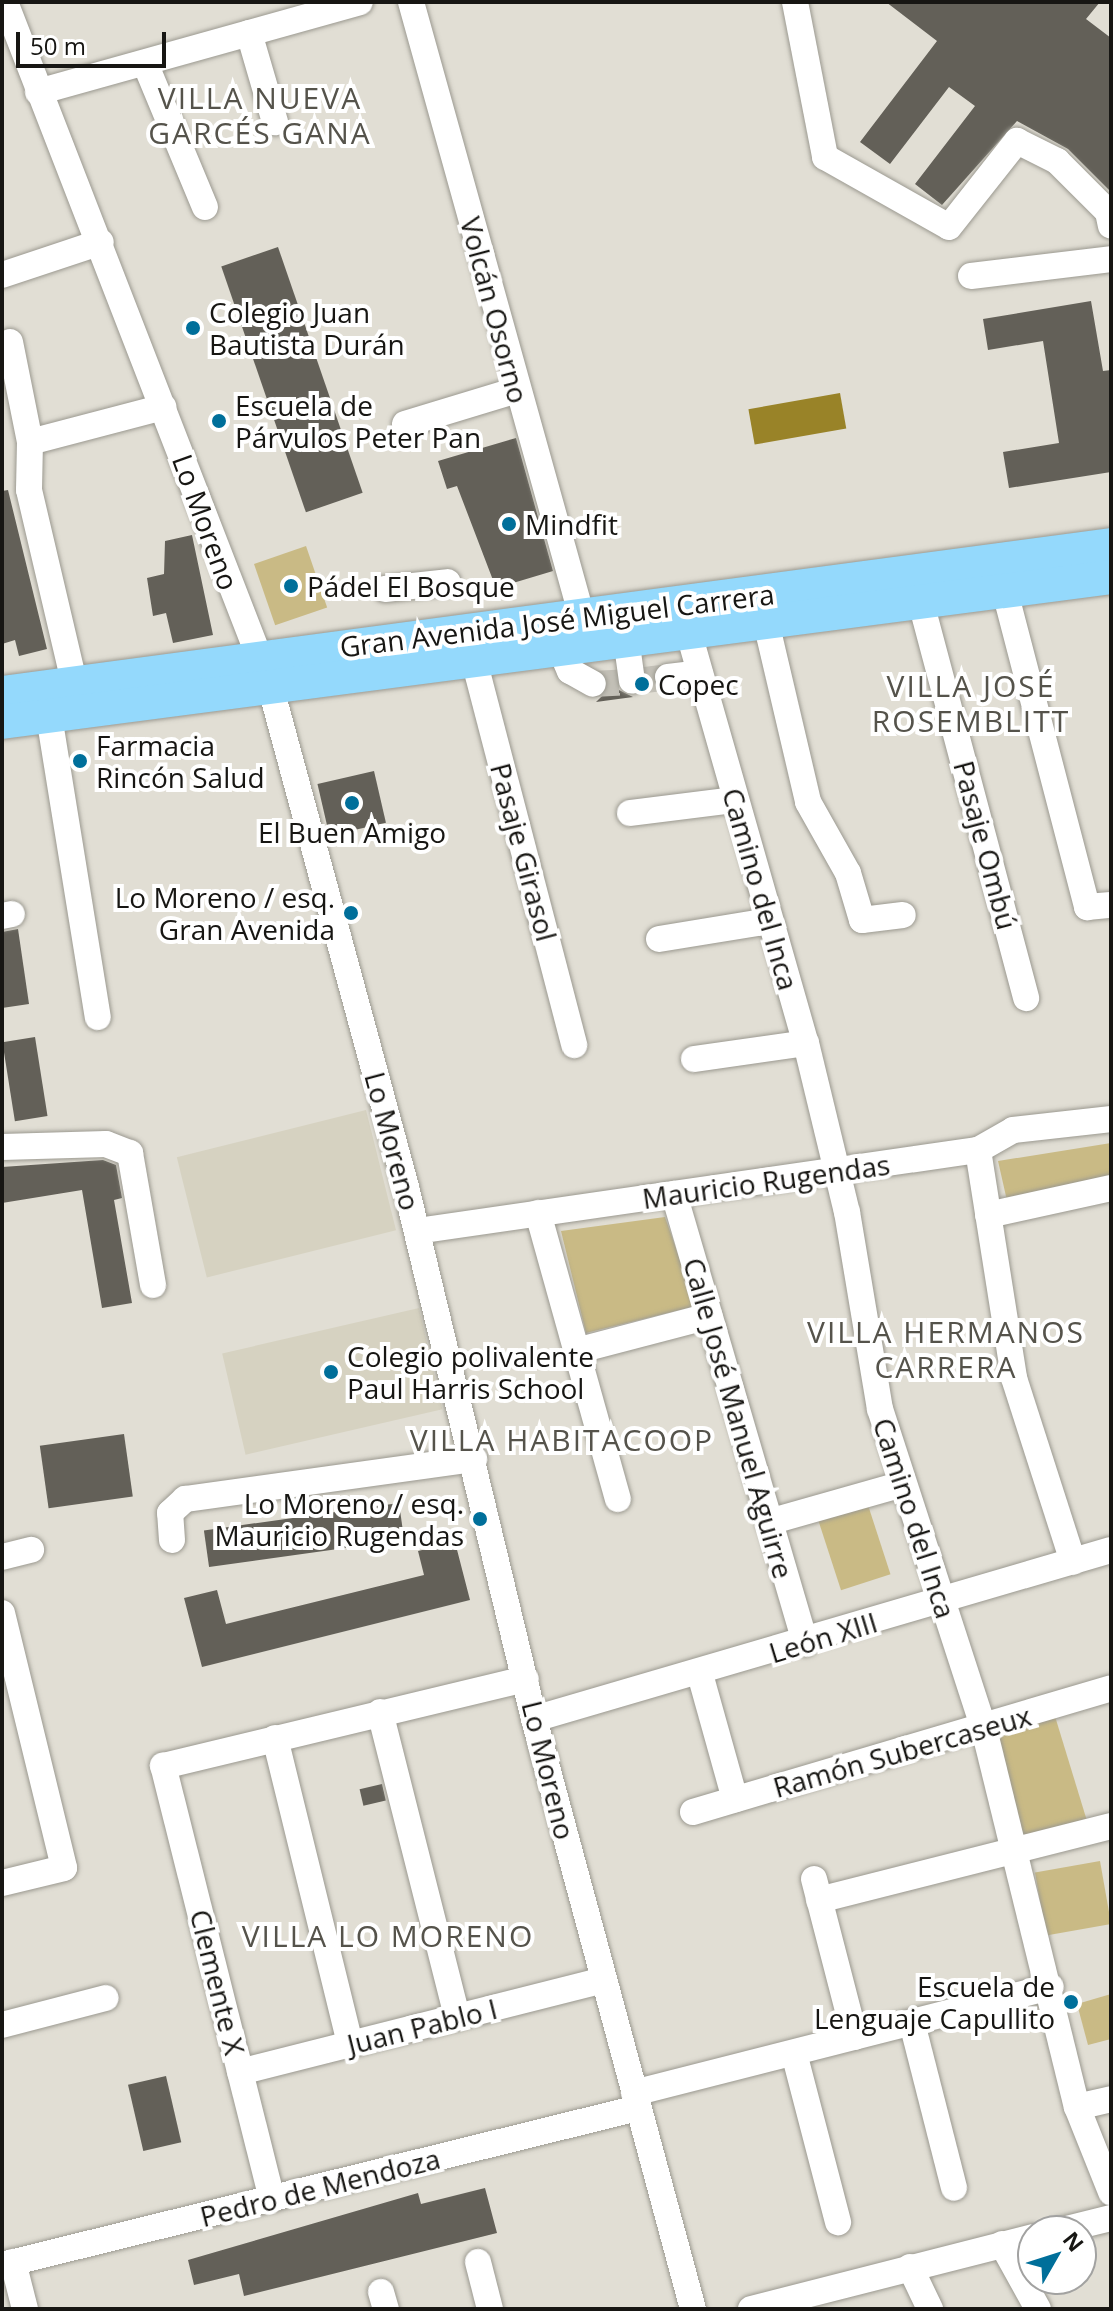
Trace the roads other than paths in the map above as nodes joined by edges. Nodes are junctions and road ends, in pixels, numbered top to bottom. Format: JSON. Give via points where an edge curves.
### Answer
{"nodes":[{"id":1,"x":5,"y":2,"type":"edge"},
{"id":2,"x":360,"y":2,"type":"edge"},
{"id":3,"x":411,"y":2,"type":"edge"},
{"id":4,"x":795,"y":2,"type":"edge"},
{"id":5,"x":251,"y":40,"type":"junction"},
{"id":6,"x":148,"y":69,"type":"junction"},
{"id":7,"x":38,"y":92,"type":"junction"},
{"id":8,"x":275,"y":122,"type":"dead end"},
{"id":9,"x":205,"y":207,"type":"dead end"},
{"id":10,"x":1111,"y":226,"type":"edge"},
{"id":11,"x":101,"y":242,"type":"junction"},
{"id":12,"x":1111,"y":259,"type":"edge"},
{"id":13,"x":2,"y":275,"type":"edge"},
{"id":14,"x":971,"y":276,"type":"dead end"},
{"id":15,"x":10,"y":342,"type":"dead end"},
{"id":16,"x":517,"y":390,"type":"junction"},
{"id":17,"x":163,"y":407,"type":"junction"},
{"id":18,"x":405,"y":424,"type":"dead end"},
{"id":19,"x":30,"y":442,"type":"junction"},
{"id":20,"x":1111,"y":545,"type":"edge"},
{"id":21,"x":1111,"y":577,"type":"edge"},
{"id":22,"x":448,"y":582,"type":"dead end"},
{"id":23,"x":1004,"y":588,"type":"junction"},
{"id":24,"x":385,"y":589,"type":"dead end"},
{"id":25,"x":920,"y":599,"type":"junction"},
{"id":26,"x":582,"y":617,"type":"junction"},
{"id":27,"x":685,"y":617,"type":"junction"},
{"id":28,"x":765,"y":618,"type":"junction"},
{"id":29,"x":626,"y":638,"type":"junction"},
{"id":30,"x":560,"y":648,"type":"junction"},
{"id":31,"x":474,"y":660,"type":"junction"},
{"id":32,"x":263,"y":671,"type":"junction"},
{"id":33,"x":700,"y":673,"type":"junction"},
{"id":34,"x":668,"y":677,"type":"tunnel mouth"},
{"id":35,"x":632,"y":681,"type":"dead end"},
{"id":36,"x":74,"y":682,"type":"junction"},
{"id":37,"x":593,"y":684,"type":"dead end"},
{"id":38,"x":2,"y":693,"type":"edge"},
{"id":39,"x":49,"y":716,"type":"junction"},
{"id":40,"x":2,"y":722,"type":"edge"},
{"id":41,"x":734,"y":800,"type":"junction"},
{"id":42,"x":630,"y":813,"type":"dead end"},
{"id":43,"x":1111,"y":905,"type":"edge"},
{"id":44,"x":903,"y":915,"type":"dead end"},
{"id":45,"x":769,"y":921,"type":"junction"},
{"id":46,"x":659,"y":939,"type":"dead end"},
{"id":47,"x":1026,"y":998,"type":"dead end"},
{"id":48,"x":98,"y":1017,"type":"dead end"},
{"id":49,"x":806,"y":1043,"type":"junction"},
{"id":50,"x":574,"y":1045,"type":"dead end"},
{"id":51,"x":694,"y":1059,"type":"dead end"},
{"id":52,"x":1111,"y":1119,"type":"edge"},
{"id":53,"x":2,"y":1147,"type":"edge"},
{"id":54,"x":978,"y":1150,"type":"junction"},
{"id":55,"x":837,"y":1172,"type":"junction"},
{"id":56,"x":674,"y":1194,"type":"junction"},
{"id":57,"x":1110,"y":1194,"type":"edge"},
{"id":58,"x":538,"y":1213,"type":"junction"},
{"id":59,"x":988,"y":1215,"type":"junction"},
{"id":60,"x":417,"y":1231,"type":"junction"},
{"id":61,"x":153,"y":1285,"type":"dead end"},
{"id":62,"x":709,"y":1316,"type":"junction"},
{"id":63,"x":576,"y":1351,"type":"junction"},
{"id":64,"x":474,"y":1459,"type":"junction"},
{"id":65,"x":903,"y":1484,"type":"junction"},
{"id":66,"x":618,"y":1499,"type":"dead end"},
{"id":67,"x":769,"y":1522,"type":"junction"},
{"id":68,"x":172,"y":1540,"type":"dead end"},
{"id":69,"x":31,"y":1550,"type":"dead end"},
{"id":70,"x":1111,"y":1550,"type":"edge"},
{"id":71,"x":2,"y":1557,"type":"edge"},
{"id":72,"x":1073,"y":1562,"type":"junction"},
{"id":73,"x":942,"y":1601,"type":"junction"},
{"id":74,"x":2,"y":1613,"type":"edge"},
{"id":75,"x":805,"y":1643,"type":"junction"},
{"id":76,"x":700,"y":1674,"type":"junction"},
{"id":77,"x":526,"y":1679,"type":"junction"},
{"id":78,"x":1111,"y":1688,"type":"edge"},
{"id":79,"x":380,"y":1712,"type":"junction"},
{"id":80,"x":534,"y":1719,"type":"junction"},
{"id":81,"x":984,"y":1729,"type":"junction"},
{"id":82,"x":275,"y":1738,"type":"junction"},
{"id":83,"x":735,"y":1799,"type":"junction"},
{"id":84,"x":693,"y":1812,"type":"dead end"},
{"id":85,"x":1111,"y":1826,"type":"edge"},
{"id":86,"x":1012,"y":1853,"type":"junction"},
{"id":87,"x":2,"y":1883,"type":"edge"},
{"id":88,"x":604,"y":1980,"type":"junction"},
{"id":89,"x":1051,"y":1987,"type":"junction"},
{"id":90,"x":106,"y":1998,"type":"dead end"},
{"id":91,"x":457,"y":2017,"type":"junction"},
{"id":92,"x":912,"y":2023,"type":"junction"},
{"id":93,"x":2,"y":2025,"type":"edge"},
{"id":94,"x":855,"y":2037,"type":"junction"},
{"id":95,"x":350,"y":2044,"type":"junction"},
{"id":96,"x":794,"y":2053,"type":"junction"},
{"id":97,"x":240,"y":2072,"type":"junction"},
{"id":98,"x":1111,"y":2099,"type":"edge"},
{"id":99,"x":636,"y":2101,"type":"junction"},
{"id":100,"x":1077,"y":2107,"type":"junction"},
{"id":101,"x":954,"y":2188,"type":"dead end"},
{"id":102,"x":1111,"y":2192,"type":"edge"},
{"id":103,"x":272,"y":2199,"type":"junction"},
{"id":104,"x":838,"y":2222,"type":"dead end"},
{"id":105,"x":1017,"y":2241,"type":"edge"},
{"id":106,"x":1002,"y":2244,"type":"junction"},
{"id":107,"x":478,"y":2262,"type":"dead end"},
{"id":108,"x":7,"y":2264,"type":"edge"},
{"id":109,"x":910,"y":2267,"type":"junction"},
{"id":110,"x":825,"y":2298,"type":"edge"},
{"id":111,"x":25,"y":2309,"type":"edge"},
{"id":112,"x":490,"y":2309,"type":"edge"},
{"id":113,"x":693,"y":2309,"type":"edge"},
{"id":114,"x":751,"y":2309,"type":"edge"},
{"id":115,"x":930,"y":2309,"type":"edge"},
{"id":116,"x":1038,"y":2309,"type":"edge"}],
"edges":[{"from":1,"to":7,"type":"street","name":"Lo Moreno"},
{"from":2,"to":5,"type":"street"},
{"from":3,"to":16,"type":"street","name":"Volcán Osorno"},
{"from":4,"to":10,"type":"street","via":[[825,157],[949,227],[1017,141],[1057,161],[1108,212]]},
{"from":5,"to":6,"type":"street"},
{"from":5,"to":8,"type":"street"},
{"from":6,"to":7,"type":"street"},
{"from":6,"to":9,"type":"street"},
{"from":7,"to":11,"type":"street","name":"Lo Moreno"},
{"from":11,"to":13,"type":"street"},
{"from":11,"to":17,"type":"street","name":"Lo Moreno"},
{"from":12,"to":14,"type":"street"},
{"from":15,"to":19,"type":"street"},
{"from":16,"to":18,"type":"street"},
{"from":16,"to":26,"type":"street","name":"Volcán Osorno"},
{"from":17,"to":19,"type":"street"},
{"from":17,"to":32,"type":"street","name":"Lo Moreno"},
{"from":19,"to":36,"type":"street","via":[[29,490]]},
{"from":20,"to":27,"type":"main road","name":"Gran Avenida José Miguel Carrera"},
{"from":21,"to":23,"type":"main road","name":"Gran Avenida José Miguel Carrera"},
{"from":22,"to":24,"type":"street"},
{"from":23,"to":25,"type":"main road","name":"Gran Avenida José Miguel Carrera"},
{"from":23,"to":43,"type":"street","via":[[1087,907]]},
{"from":25,"to":28,"type":"main road","name":"Gran Avenida José Miguel Carrera"},
{"from":25,"to":47,"type":"street","name":"Pasaje Ombú"},
{"from":26,"to":27,"type":"main road","name":"Gran Avenida José Miguel Carrera"},
{"from":26,"to":32,"type":"main road","name":"Gran Avenida José Miguel Carrera"},
{"from":27,"to":28,"type":"main road","name":"Gran Avenida José Miguel Carrera"},
{"from":27,"to":29,"type":"main road","name":"Gran Avenida José Miguel Carrera"},
{"from":27,"to":33,"type":"street","name":"Camino del Inca"},
{"from":28,"to":44,"type":"street","via":[[808,802],[848,873],[862,920]]},
{"from":29,"to":30,"type":"main road","name":"Gran Avenida José Miguel Carrera"},
{"from":29,"to":35,"type":"street"},
{"from":30,"to":31,"type":"main road","name":"Gran Avenida José Miguel Carrera"},
{"from":30,"to":37,"type":"street","via":[[570,671]]},
{"from":31,"to":32,"type":"main road","name":"Gran Avenida José Miguel Carrera"},
{"from":31,"to":50,"type":"street","name":"Pasaje Girasol"},
{"from":32,"to":36,"type":"main road","name":"Gran Avenida José Miguel Carrera"},
{"from":32,"to":39,"type":"main road","name":"Gran Avenida José Miguel Carrera"},
{"from":32,"to":60,"type":"street","name":"Lo Moreno"},
{"from":33,"to":34,"type":"street"},
{"from":33,"to":41,"type":"street","name":"Camino del Inca"},
{"from":36,"to":38,"type":"main road","name":"Gran Avenida José Miguel Carrera"},
{"from":39,"to":40,"type":"main road","name":"Gran Avenida José Miguel Carrera"},
{"from":39,"to":48,"type":"street"},
{"from":41,"to":42,"type":"street"},
{"from":41,"to":45,"type":"street","name":"Camino del Inca"},
{"from":45,"to":46,"type":"street"},
{"from":45,"to":49,"type":"street","name":"Camino del Inca"},
{"from":49,"to":51,"type":"street"},
{"from":49,"to":55,"type":"street","name":"Camino del Inca"},
{"from":52,"to":54,"type":"street","name":"Mauricio Rugendas","via":[[1013,1130]]},
{"from":53,"to":61,"type":"street","via":[[106,1144],[130,1153]]},
{"from":54,"to":55,"type":"street","name":"Mauricio Rugendas"},
{"from":54,"to":59,"type":"street"},
{"from":55,"to":56,"type":"street","name":"Mauricio Rugendas"},
{"from":55,"to":65,"type":"street","name":"Camino del Inca","via":[[880,1409]]},
{"from":56,"to":58,"type":"street","name":"Mauricio Rugendas"},
{"from":56,"to":62,"type":"street","name":"Calle José Manuel Aguirre"},
{"from":57,"to":59,"type":"street"},
{"from":58,"to":60,"type":"street","name":"Mauricio Rugendas"},
{"from":58,"to":63,"type":"street"},
{"from":59,"to":72,"type":"street","via":[[1014,1378]]},
{"from":60,"to":64,"type":"street","name":"Lo Moreno"},
{"from":62,"to":63,"type":"street"},
{"from":62,"to":67,"type":"street","name":"Calle José Manuel Aguirre"},
{"from":63,"to":66,"type":"street"},
{"from":64,"to":68,"type":"street","via":[[185,1499],[170,1513]]},
{"from":64,"to":77,"type":"street","name":"Lo Moreno"},
{"from":65,"to":67,"type":"street"},
{"from":65,"to":73,"type":"street","name":"Camino del Inca"},
{"from":67,"to":75,"type":"street","name":"Calle José Manuel Aguirre"},
{"from":69,"to":71,"type":"street"},
{"from":70,"to":72,"type":"street","name":"León XIII"},
{"from":72,"to":73,"type":"street","name":"León XIII"},
{"from":73,"to":75,"type":"street","name":"León XIII"},
{"from":73,"to":81,"type":"street","name":"Camino del Inca"},
{"from":74,"to":87,"type":"street","via":[[64,1868]]},
{"from":75,"to":76,"type":"street","name":"León XIII"},
{"from":76,"to":80,"type":"street","name":"León XIII"},
{"from":76,"to":83,"type":"street"},
{"from":77,"to":79,"type":"street"},
{"from":77,"to":80,"type":"street","name":"Lo Moreno"},
{"from":78,"to":81,"type":"street","name":"Ramón Subercaseux"},
{"from":79,"to":82,"type":"street"},
{"from":79,"to":91,"type":"street"},
{"from":80,"to":88,"type":"street","name":"Lo Moreno"},
{"from":81,"to":83,"type":"street","name":"Ramón Subercaseux"},
{"from":81,"to":86,"type":"street","name":"Camino del Inca"},
{"from":82,"to":95,"type":"street"},
{"from":82,"to":97,"type":"street","name":"Clemente X","via":[[163,1766]]},
{"from":83,"to":84,"type":"street","name":"Ramón Subercaseux"},
{"from":85,"to":86,"type":"street"},
{"from":86,"to":89,"type":"street","name":"Camino del Inca"},
{"from":86,"to":94,"type":"street","via":[[817,1890]]},
{"from":88,"to":91,"type":"street","name":"Juan Pablo I"},
{"from":88,"to":99,"type":"street","name":"Lo Moreno"},
{"from":89,"to":92,"type":"street","name":"Pedro de Mendoza"},
{"from":89,"to":100,"type":"street","name":"Camino del Inca"},
{"from":90,"to":93,"type":"street"},
{"from":91,"to":95,"type":"street","name":"Juan Pablo I"},
{"from":92,"to":94,"type":"street","name":"Pedro de Mendoza"},
{"from":92,"to":101,"type":"street"},
{"from":94,"to":96,"type":"street","name":"Pedro de Mendoza"},
{"from":95,"to":97,"type":"street","name":"Juan Pablo I"},
{"from":96,"to":99,"type":"street","name":"Pedro de Mendoza"},
{"from":96,"to":104,"type":"street"},
{"from":97,"to":103,"type":"street","name":"Clemente X"},
{"from":98,"to":100,"type":"street"},
{"from":99,"to":103,"type":"street","name":"Pedro de Mendoza"},
{"from":99,"to":113,"type":"street","name":"Lo Moreno"},
{"from":100,"to":102,"type":"street","name":"Camino del Inca"},
{"from":103,"to":108,"type":"street","name":"Pedro de Mendoza"},
{"from":105,"to":106,"type":"street"},
{"from":106,"to":109,"type":"street"},
{"from":106,"to":116,"type":"street"},
{"from":107,"to":112,"type":"street"},
{"from":108,"to":111,"type":"street"},
{"from":109,"to":110,"type":"street"},
{"from":109,"to":115,"type":"street"},
{"from":110,"to":114,"type":"street"}]}
